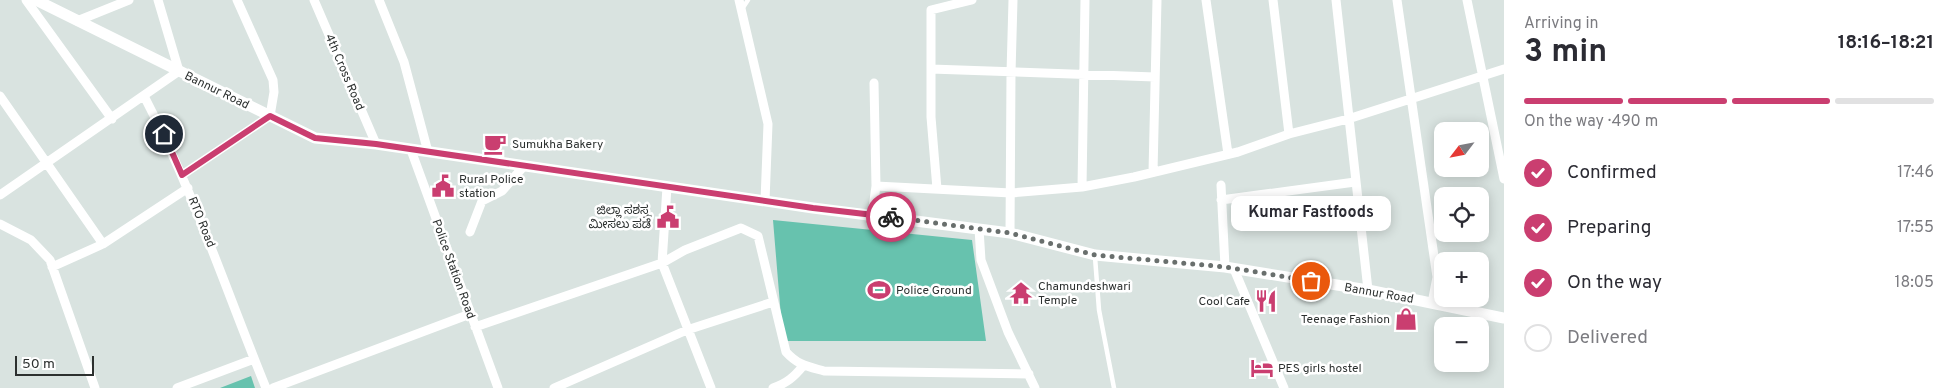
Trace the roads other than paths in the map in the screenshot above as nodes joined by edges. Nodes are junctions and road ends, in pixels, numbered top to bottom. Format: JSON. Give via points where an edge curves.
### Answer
{"nodes":[{"id":1,"x":26,"y":0,"type":"edge"},
{"id":2,"x":36,"y":0,"type":"edge"},
{"id":3,"x":129,"y":0,"type":"edge"},
{"id":4,"x":158,"y":0,"type":"edge"},
{"id":5,"x":237,"y":0,"type":"edge"},
{"id":6,"x":314,"y":0,"type":"edge"},
{"id":7,"x":379,"y":0,"type":"edge"},
{"id":8,"x":748,"y":0,"type":"edge"},
{"id":9,"x":972,"y":0,"type":"edge"},
{"id":10,"x":1013,"y":0,"type":"edge"},
{"id":11,"x":1086,"y":0,"type":"edge"},
{"id":12,"x":1156,"y":0,"type":"edge"},
{"id":13,"x":1206,"y":0,"type":"edge"},
{"id":14,"x":1273,"y":0,"type":"edge"},
{"id":15,"x":1336,"y":0,"type":"edge"},
{"id":16,"x":1397,"y":0,"type":"edge"},
{"id":17,"x":1467,"y":0,"type":"edge"},
{"id":18,"x":740,"y":4,"type":"edge"},
{"id":19,"x":76,"y":21,"type":"junction"},
{"id":20,"x":1504,"y":68,"type":"edge"},
{"id":21,"x":931,"y":69,"type":"junction"},
{"id":22,"x":179,"y":71,"type":"junction"},
{"id":23,"x":1011,"y":73,"type":"junction"},
{"id":24,"x":1084,"y":74,"type":"junction"},
{"id":25,"x":1482,"y":76,"type":"junction"},
{"id":26,"x":1155,"y":77,"type":"junction"},
{"id":27,"x":874,"y":83,"type":"dead end"},
{"id":28,"x":0,"y":96,"type":"edge"},
{"id":29,"x":144,"y":96,"type":"junction"},
{"id":30,"x":1410,"y":98,"type":"junction"},
{"id":31,"x":270,"y":116,"type":"junction"},
{"id":32,"x":112,"y":119,"type":"junction"},
{"id":33,"x":1348,"y":119,"type":"junction"},
{"id":34,"x":1289,"y":134,"type":"junction"},
{"id":35,"x":376,"y":144,"type":"junction"},
{"id":36,"x":410,"y":150,"type":"junction"},
{"id":37,"x":428,"y":152,"type":"junction"},
{"id":38,"x":1228,"y":154,"type":"junction"},
{"id":39,"x":46,"y":163,"type":"junction"},
{"id":40,"x":524,"y":166,"type":"junction"},
{"id":41,"x":1153,"y":172,"type":"junction"},
{"id":42,"x":182,"y":175,"type":"junction"},
{"id":43,"x":1504,"y":179,"type":"edge"},
{"id":44,"x":1356,"y":182,"type":"junction"},
{"id":45,"x":1221,"y":185,"type":"dead end"},
{"id":46,"x":876,"y":186,"type":"junction"},
{"id":47,"x":667,"y":187,"type":"junction"},
{"id":48,"x":1082,"y":187,"type":"junction"},
{"id":49,"x":188,"y":188,"type":"junction"},
{"id":50,"x":937,"y":189,"type":"junction"},
{"id":51,"x":1011,"y":193,"type":"junction"},
{"id":52,"x":0,"y":195,"type":"edge"},
{"id":53,"x":1221,"y":200,"type":"junction"},
{"id":54,"x":765,"y":201,"type":"junction"},
{"id":55,"x":872,"y":215,"type":"junction"},
{"id":56,"x":0,"y":224,"type":"edge"},
{"id":57,"x":979,"y":228,"type":"junction"},
{"id":58,"x":470,"y":232,"type":"dead end"},
{"id":59,"x":1010,"y":233,"type":"junction"},
{"id":60,"x":103,"y":244,"type":"junction"},
{"id":61,"x":1095,"y":255,"type":"junction"},
{"id":62,"x":662,"y":263,"type":"junction"},
{"id":63,"x":52,"y":267,"type":"junction"},
{"id":64,"x":1230,"y":268,"type":"junction"},
{"id":65,"x":1368,"y":290,"type":"junction"},
{"id":66,"x":773,"y":302,"type":"junction"},
{"id":67,"x":1432,"y":303,"type":"junction"},
{"id":68,"x":470,"y":314,"type":"junction"},
{"id":69,"x":1504,"y":318,"type":"edge"},
{"id":70,"x":475,"y":327,"type":"junction"},
{"id":71,"x":687,"y":330,"type":"junction"},
{"id":72,"x":254,"y":359,"type":"junction"},
{"id":73,"x":803,"y":366,"type":"junction"},
{"id":74,"x":1029,"y":374,"type":"junction"},
{"id":75,"x":95,"y":388,"type":"edge"},
{"id":76,"x":177,"y":388,"type":"edge"},
{"id":77,"x":266,"y":388,"type":"edge"},
{"id":78,"x":273,"y":388,"type":"edge"},
{"id":79,"x":498,"y":388,"type":"edge"},
{"id":80,"x":554,"y":388,"type":"edge"},
{"id":81,"x":711,"y":388,"type":"edge"},
{"id":82,"x":773,"y":388,"type":"edge"},
{"id":83,"x":1034,"y":388,"type":"edge"},
{"id":84,"x":1114,"y":388,"type":"edge"},
{"id":85,"x":1284,"y":388,"type":"edge"}],
"edges":[{"from":1,"to":32,"type":"street"},
{"from":2,"to":19,"type":"main road","name":"Bannur Road"},
{"from":3,"to":19,"type":"street"},
{"from":4,"to":22,"type":"street"},
{"from":5,"to":31,"type":"street","via":[[273,80]]},
{"from":6,"to":35,"type":"street","name":"4th Cross Road"},
{"from":7,"to":37,"type":"street","via":[[404,62]]},
{"from":8,"to":18,"type":"lane"},
{"from":9,"to":21,"type":"street","via":[[931,10]]},
{"from":10,"to":23,"type":"street"},
{"from":11,"to":24,"type":"street"},
{"from":12,"to":26,"type":"street"},
{"from":13,"to":38,"type":"street"},
{"from":14,"to":34,"type":"street"},
{"from":15,"to":33,"type":"street"},
{"from":16,"to":30,"type":"street"},
{"from":17,"to":25,"type":"street"},
{"from":18,"to":54,"type":"street","via":[[768,124]]},
{"from":19,"to":22,"type":"main road","name":"Bannur Road"},
{"from":20,"to":25,"type":"street"},
{"from":21,"to":23,"type":"street"},
{"from":21,"to":50,"type":"street"},
{"from":22,"to":29,"type":"street"},
{"from":22,"to":31,"type":"main road","name":"Bannur Road"},
{"from":23,"to":24,"type":"street"},
{"from":23,"to":51,"type":"street"},
{"from":24,"to":26,"type":"street"},
{"from":24,"to":48,"type":"street"},
{"from":25,"to":30,"type":"street"},
{"from":25,"to":43,"type":"street"},
{"from":26,"to":41,"type":"street"},
{"from":27,"to":46,"type":"street"},
{"from":28,"to":39,"type":"street"},
{"from":29,"to":32,"type":"street"},
{"from":29,"to":42,"type":"street","name":"RTO Road"},
{"from":30,"to":33,"type":"street"},
{"from":30,"to":67,"type":"street","via":[[1437,277]]},
{"from":31,"to":35,"type":"main road","name":"Bannur Road","via":[[315,138]]},
{"from":31,"to":42,"type":"street"},
{"from":32,"to":39,"type":"street"},
{"from":33,"to":34,"type":"street"},
{"from":33,"to":44,"type":"street"},
{"from":34,"to":38,"type":"street"},
{"from":35,"to":36,"type":"main road","name":"Bannur Road"},
{"from":36,"to":37,"type":"main road","name":"Bannur Road"},
{"from":36,"to":68,"type":"street","name":"Police Station Road"},
{"from":37,"to":40,"type":"main road","name":"Bannur Road"},
{"from":38,"to":41,"type":"street"},
{"from":39,"to":52,"type":"street"},
{"from":39,"to":60,"type":"street"},
{"from":40,"to":47,"type":"main road","name":"Bannur Road"},
{"from":40,"to":58,"type":"street","via":[[502,191],[482,200]]},
{"from":41,"to":48,"type":"street"},
{"from":42,"to":49,"type":"street","name":"RTO Road"},
{"from":44,"to":53,"type":"street"},
{"from":44,"to":65,"type":"street"},
{"from":45,"to":53,"type":"street"},
{"from":46,"to":50,"type":"street"},
{"from":46,"to":55,"type":"street"},
{"from":47,"to":54,"type":"main road","name":"Bannur Road"},
{"from":47,"to":62,"type":"street"},
{"from":48,"to":51,"type":"street"},
{"from":49,"to":60,"type":"street"},
{"from":49,"to":72,"type":"street","name":"RTO Road"},
{"from":50,"to":51,"type":"street"},
{"from":51,"to":59,"type":"street"},
{"from":53,"to":64,"type":"street"},
{"from":54,"to":55,"type":"main road","name":"Bannur Road"},
{"from":55,"to":57,"type":"main road","name":"Bannur Road"},
{"from":56,"to":63,"type":"street","via":[[31,240],[50,260]]},
{"from":57,"to":59,"type":"main road","name":"Bannur Road"},
{"from":57,"to":74,"type":"street","via":[[981,260],[1008,332]]},
{"from":59,"to":61,"type":"main road","name":"Bannur Road"},
{"from":60,"to":63,"type":"street"},
{"from":61,"to":64,"type":"main road","name":"Bannur Road"},
{"from":61,"to":84,"type":"lane","via":[[1099,310]]},
{"from":62,"to":66,"type":"street","via":[[685,250],[741,228],[758,236]]},
{"from":62,"to":70,"type":"street"},
{"from":62,"to":71,"type":"street"},
{"from":63,"to":75,"type":"street"},
{"from":64,"to":65,"type":"main road","name":"Bannur Road"},
{"from":64,"to":85,"type":"street"},
{"from":65,"to":67,"type":"main road","name":"Bannur Road"},
{"from":66,"to":71,"type":"street"},
{"from":66,"to":73,"type":"street","via":[[786,352]]},
{"from":67,"to":69,"type":"main road","name":"Bannur Road"},
{"from":68,"to":70,"type":"street","name":"Police Station Road"},
{"from":68,"to":78,"type":"street"},
{"from":70,"to":79,"type":"street","name":"Police Station Road"},
{"from":71,"to":80,"type":"street"},
{"from":71,"to":81,"type":"street"},
{"from":72,"to":76,"type":"street"},
{"from":72,"to":77,"type":"street","name":"RTO Road"},
{"from":73,"to":74,"type":"street","via":[[824,371]]},
{"from":73,"to":82,"type":"street","via":[[793,378]]},
{"from":74,"to":83,"type":"street"}]}
